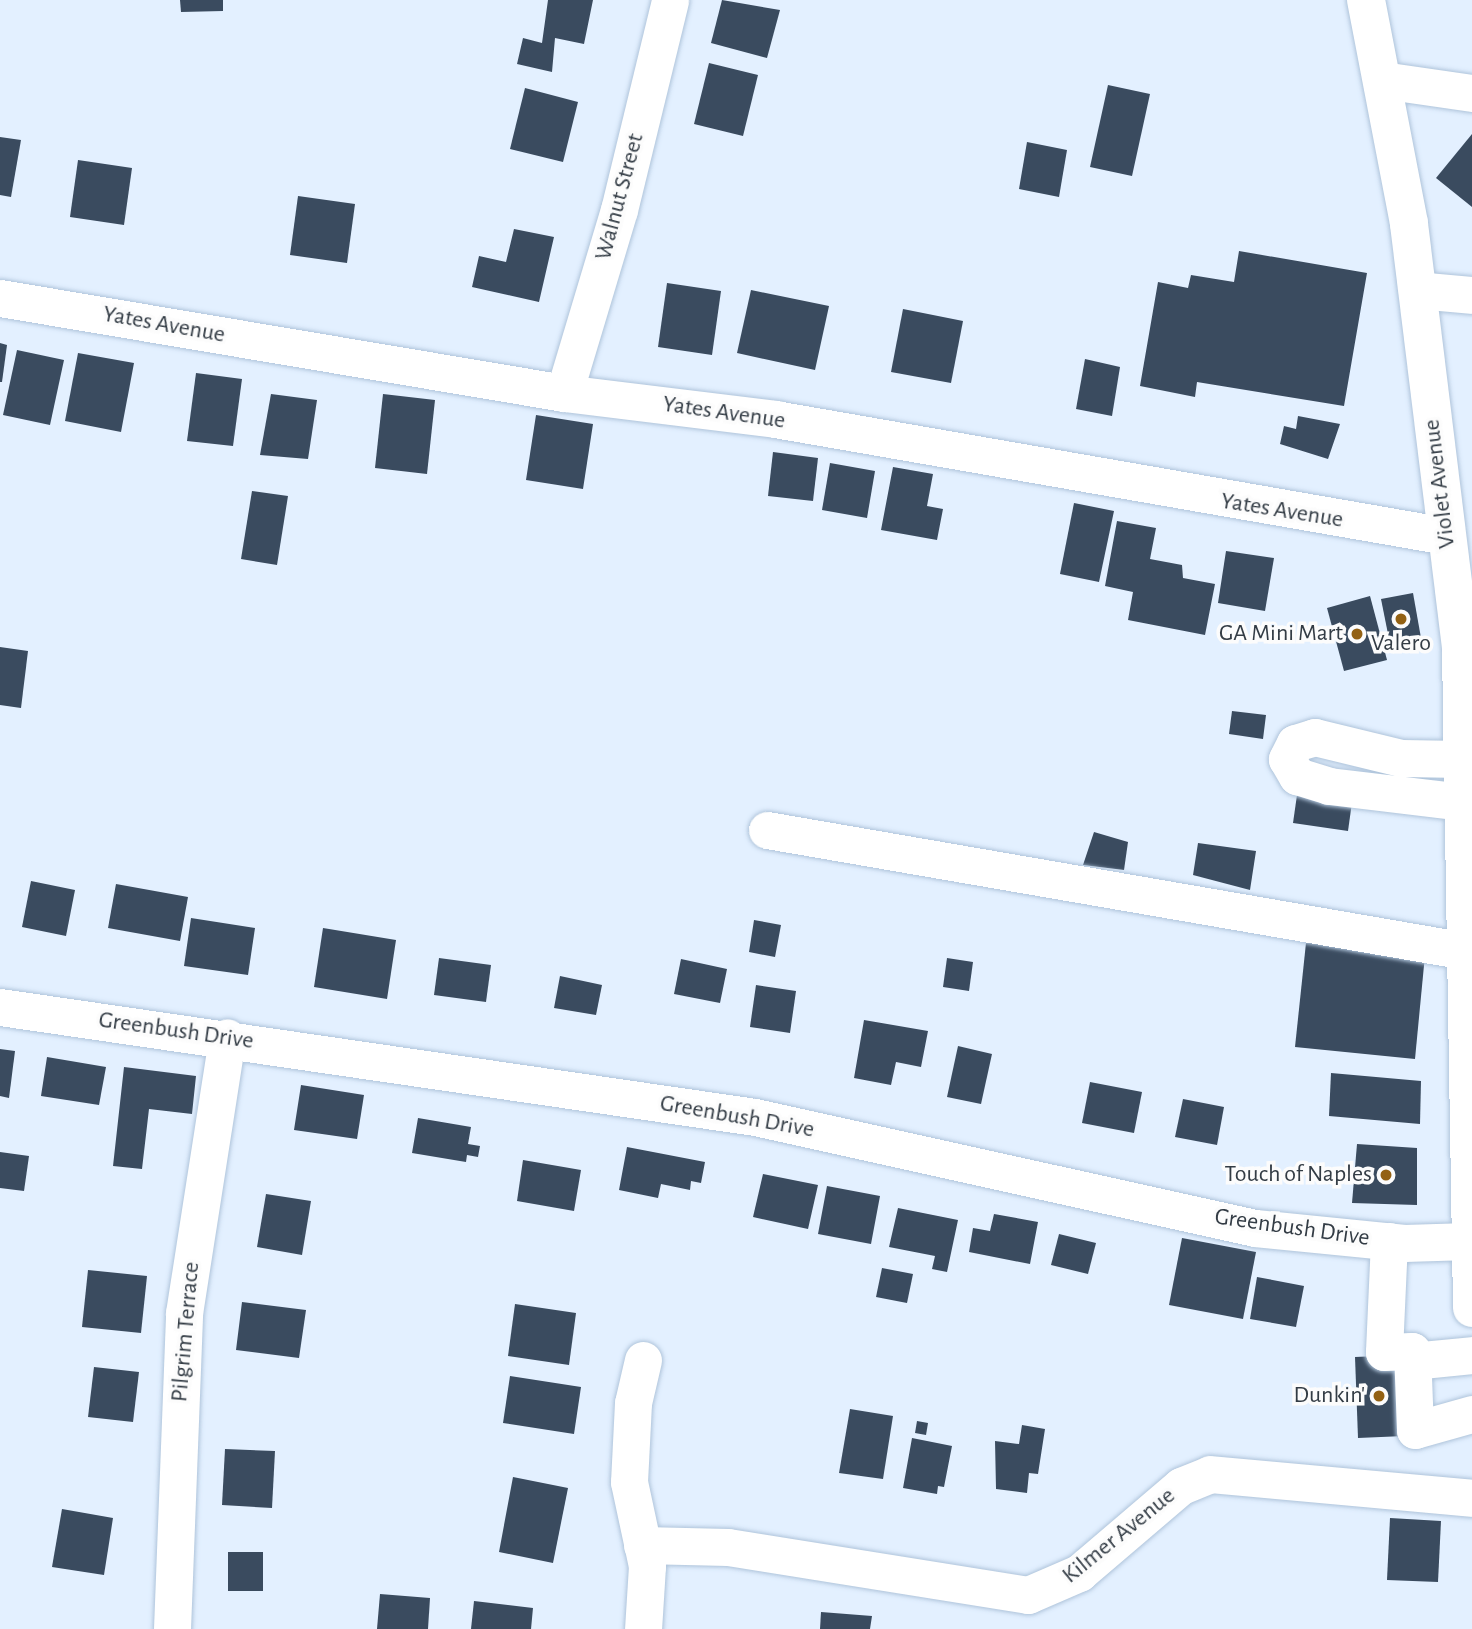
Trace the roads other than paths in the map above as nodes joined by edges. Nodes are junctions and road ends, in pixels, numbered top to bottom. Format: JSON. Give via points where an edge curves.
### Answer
{"nodes":[{"id":1,"x":670,"y":0,"type":"edge"},
{"id":2,"x":1371,"y":7,"type":"edge"},
{"id":3,"x":1382,"y":80,"type":"junction"},
{"id":4,"x":1472,"y":93,"type":"edge"},
{"id":5,"x":1417,"y":290,"type":"junction"},
{"id":6,"x":1472,"y":295,"type":"edge"},
{"id":7,"x":0,"y":298,"type":"edge"},
{"id":8,"x":564,"y":393,"type":"junction"},
{"id":9,"x":1446,"y":536,"type":"junction"},
{"id":10,"x":1462,"y":589,"type":"edge"},
{"id":11,"x":1463,"y":759,"type":"junction"},
{"id":12,"x":1464,"y":802,"type":"junction"},
{"id":13,"x":767,"y":830,"type":"dead end"},
{"id":14,"x":1466,"y":951,"type":"junction"},
{"id":15,"x":0,"y":1007,"type":"edge"},
{"id":16,"x":227,"y":1037,"type":"junction"},
{"id":17,"x":1389,"y":1241,"type":"junction"},
{"id":18,"x":1469,"y":1241,"type":"junction"},
{"id":19,"x":1472,"y":1308,"type":"edge"},
{"id":20,"x":1472,"y":1355,"type":"edge"},
{"id":21,"x":643,"y":1360,"type":"dead end"},
{"id":22,"x":1412,"y":1361,"type":"junction"},
{"id":23,"x":1472,"y":1414,"type":"edge"},
{"id":24,"x":1472,"y":1498,"type":"edge"},
{"id":25,"x":642,"y":1545,"type":"junction"},
{"id":26,"x":172,"y":1629,"type":"edge"},
{"id":27,"x":643,"y":1629,"type":"edge"}],
"edges":[{"from":1,"to":8,"type":"street","name":"Walnut Street","via":[[620,210]]},
{"from":2,"to":3,"type":"main road","name":"Violet Avenue"},
{"from":3,"to":4,"type":"street"},
{"from":3,"to":5,"type":"main road","name":"Violet Avenue"},
{"from":5,"to":6,"type":"street"},
{"from":5,"to":9,"type":"main road","name":"Violet Avenue"},
{"from":7,"to":8,"type":"street","name":"Yates Avenue"},
{"from":8,"to":9,"type":"street","name":"Yates Avenue","via":[[775,419]]},
{"from":9,"to":10,"type":"main road","name":"Violet Avenue"},
{"from":10,"to":11,"type":"main road","name":"Violet Avenue"},
{"from":11,"to":12,"type":"main road","name":"Violet Avenue"},
{"from":11,"to":12,"type":"street","via":[[1401,758],[1315,737],[1295,743],[1287,759],[1297,776],[1329,786]]},
{"from":12,"to":14,"type":"main road","name":"Violet Avenue"},
{"from":13,"to":14,"type":"street"},
{"from":14,"to":18,"type":"main road","name":"Violet Avenue"},
{"from":15,"to":16,"type":"street","name":"Greenbush Drive"},
{"from":16,"to":17,"type":"street","name":"Greenbush Drive","via":[[755,1117],[1255,1228]]},
{"from":16,"to":26,"type":"street","name":"Pilgrim Terrace","via":[[184,1313]]},
{"from":17,"to":18,"type":"street","name":"Greenbush Drive"},
{"from":17,"to":22,"type":"street","via":[[1384,1352],[1412,1350]]},
{"from":18,"to":19,"type":"main road","name":"Violet Avenue"},
{"from":20,"to":22,"type":"street"},
{"from":21,"to":25,"type":"street","via":[[633,1403],[629,1482]]},
{"from":22,"to":23,"type":"street","via":[[1415,1430]]},
{"from":24,"to":25,"type":"street","name":"Kilmer Avenue","via":[[1210,1474],[1181,1486],[1079,1573],[1028,1595],[728,1547]]},
{"from":25,"to":27,"type":"street","via":[[649,1596]]}]}
